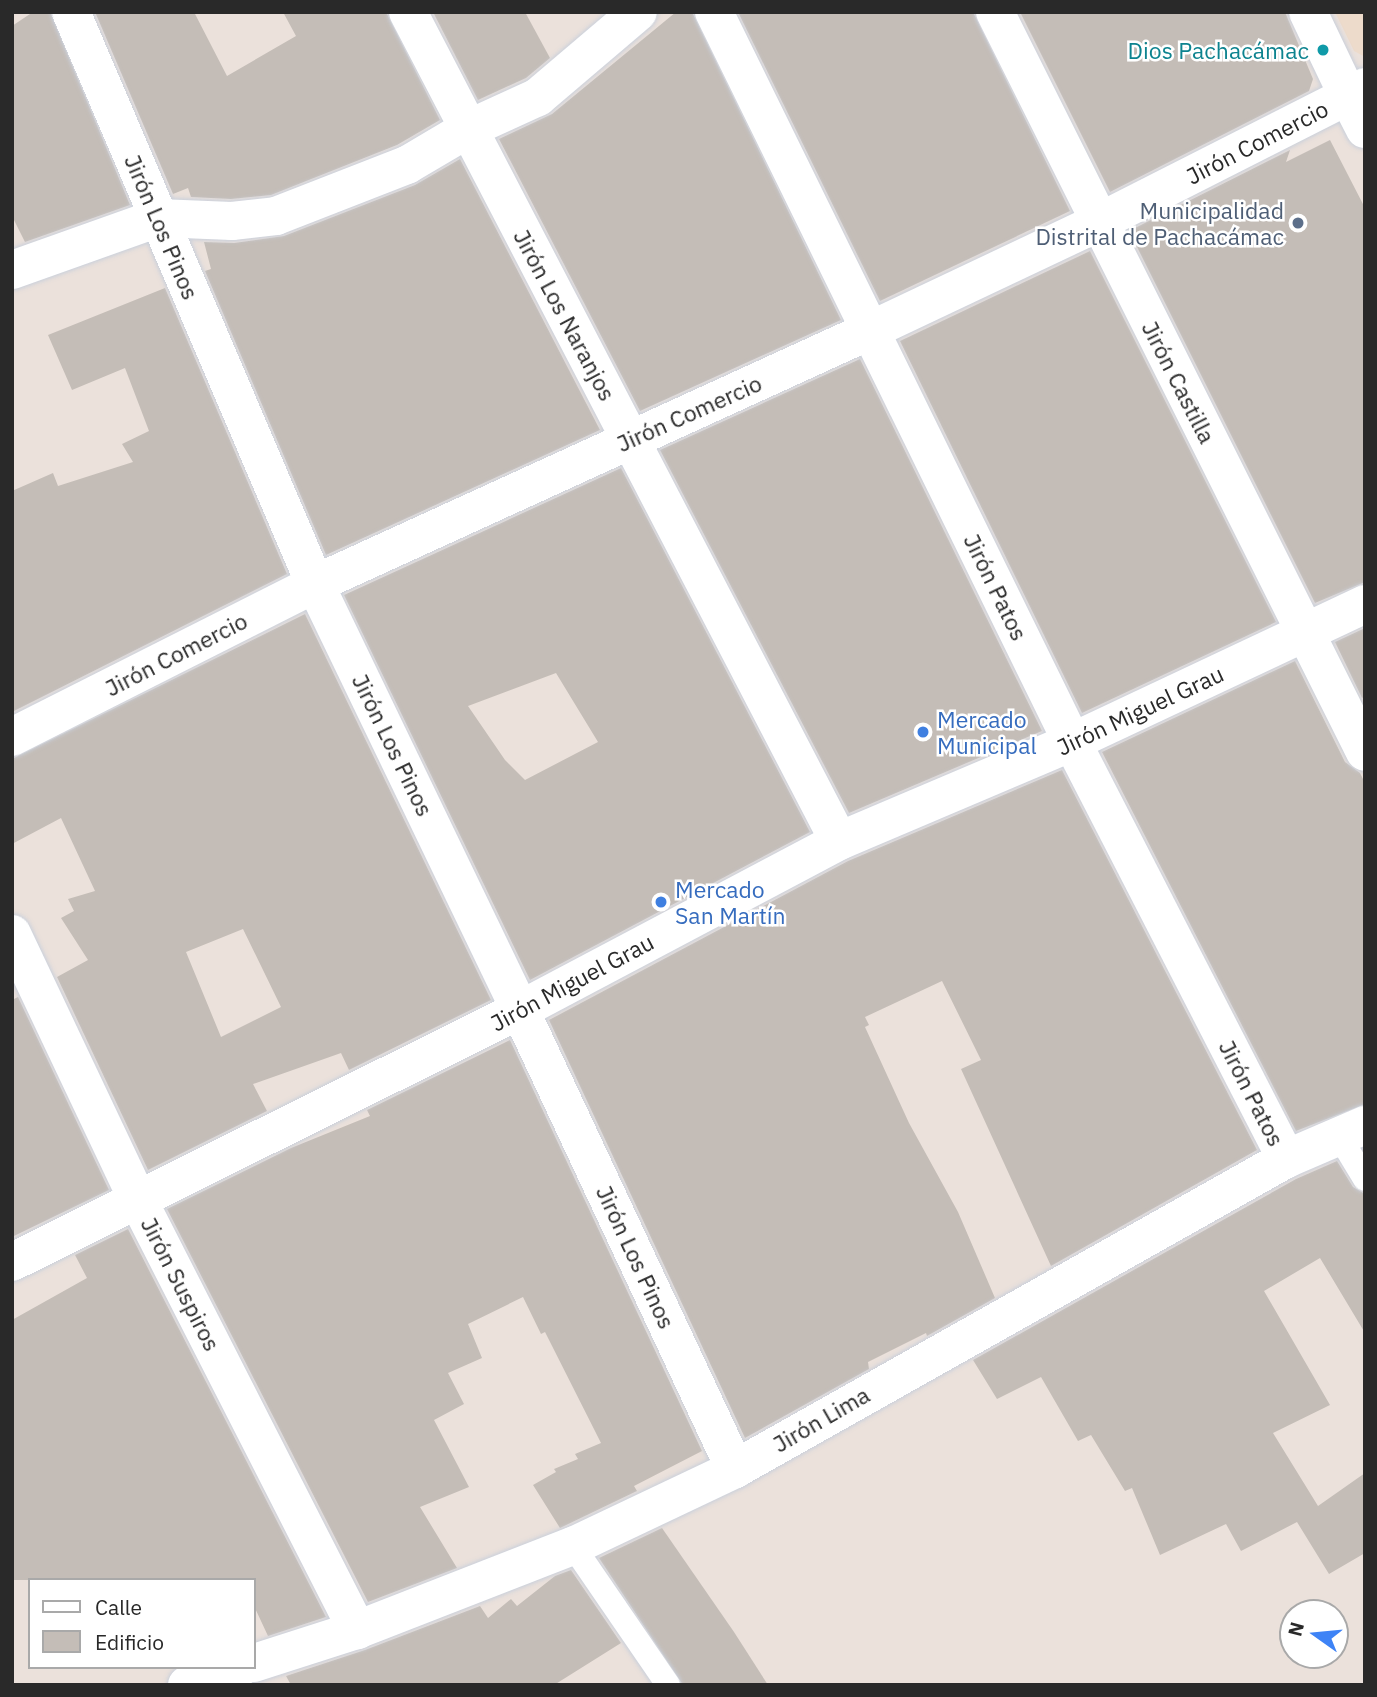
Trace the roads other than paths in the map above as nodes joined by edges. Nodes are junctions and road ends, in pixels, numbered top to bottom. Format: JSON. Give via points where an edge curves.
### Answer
{"nodes":[{"id":1,"x":71,"y":12,"type":"edge"},
{"id":2,"x":408,"y":12,"type":"edge"},
{"id":3,"x":638,"y":12,"type":"edge"},
{"id":4,"x":714,"y":12,"type":"edge"},
{"id":5,"x":995,"y":12,"type":"edge"},
{"id":6,"x":1308,"y":12,"type":"edge"},
{"id":7,"x":1359,"y":104,"type":"edge"},
{"id":8,"x":468,"y":129,"type":"junction"},
{"id":9,"x":158,"y":218,"type":"junction"},
{"id":10,"x":1099,"y":222,"type":"junction"},
{"id":11,"x":12,"y":270,"type":"edge"},
{"id":12,"x":871,"y":330,"type":"junction"},
{"id":13,"x":630,"y":439,"type":"junction"},
{"id":14,"x":315,"y":584,"type":"junction"},
{"id":15,"x":1365,"y":604,"type":"edge"},
{"id":16,"x":1304,"y":633,"type":"junction"},
{"id":17,"x":12,"y":737,"type":"edge"},
{"id":18,"x":1072,"y":742,"type":"junction"},
{"id":19,"x":1365,"y":752,"type":"edge"},
{"id":20,"x":839,"y":841,"type":"junction"},
{"id":21,"x":12,"y":934,"type":"edge"},
{"id":22,"x":520,"y":1010,"type":"junction"},
{"id":23,"x":1352,"y":1131,"type":"edge"},
{"id":24,"x":1286,"y":1159,"type":"junction"},
{"id":25,"x":1365,"y":1179,"type":"edge"},
{"id":26,"x":138,"y":1200,"type":"junction"},
{"id":27,"x":12,"y":1262,"type":"edge"},
{"id":28,"x":735,"y":1469,"type":"junction"},
{"id":29,"x":573,"y":1546,"type":"junction"},
{"id":30,"x":357,"y":1630,"type":"junction"},
{"id":31,"x":256,"y":1662,"type":"edge"},
{"id":32,"x":235,"y":1669,"type":"edge"},
{"id":33,"x":187,"y":1685,"type":"edge"},
{"id":34,"x":668,"y":1685,"type":"edge"}],
"edges":[{"from":1,"to":9,"type":"street","name":"Jirón Los Pinos"},
{"from":2,"to":8,"type":"street","name":"Jirón Los Naranjos"},
{"from":3,"to":8,"type":"street","via":[[538,97]]},
{"from":4,"to":12,"type":"street","name":"Jirón Patos"},
{"from":5,"to":10,"type":"street","name":"Jirón Castilla"},
{"from":6,"to":7,"type":"street"},
{"from":7,"to":10,"type":"street","name":"Jirón Comercio"},
{"from":8,"to":9,"type":"street","via":[[407,164],[276,216],[232,221]]},
{"from":8,"to":13,"type":"street","name":"Jirón Los Naranjos"},
{"from":9,"to":11,"type":"street"},
{"from":9,"to":14,"type":"street","name":"Jirón Los Pinos"},
{"from":10,"to":12,"type":"street","name":"Jirón Comercio"},
{"from":10,"to":16,"type":"street","name":"Jirón Castilla"},
{"from":12,"to":13,"type":"street","name":"Jirón Comercio"},
{"from":12,"to":18,"type":"street","name":"Jirón Patos"},
{"from":13,"to":14,"type":"street","name":"Jirón Comercio"},
{"from":13,"to":20,"type":"street","name":"Jirón Los Naranjos"},
{"from":14,"to":17,"type":"street","name":"Jirón Comercio"},
{"from":14,"to":22,"type":"street","name":"Jirón Los Pinos"},
{"from":15,"to":16,"type":"street","name":"Jirón Miguel Grau"},
{"from":16,"to":18,"type":"street","name":"Jirón Miguel Grau"},
{"from":16,"to":19,"type":"street","name":"Jirón Castilla"},
{"from":18,"to":20,"type":"street","name":"Jirón Miguel Grau"},
{"from":18,"to":24,"type":"street","name":"Jirón Patos"},
{"from":20,"to":22,"type":"street","name":"Jirón Miguel Grau"},
{"from":21,"to":26,"type":"street","name":"Jirón Suspiros"},
{"from":22,"to":26,"type":"street","name":"Jirón Miguel Grau"},
{"from":22,"to":28,"type":"street","name":"Jirón Los Pinos"},
{"from":23,"to":24,"type":"street","name":"Jirón Lima"},
{"from":23,"to":25,"type":"lane"},
{"from":24,"to":28,"type":"street","name":"Jirón Lima"},
{"from":26,"to":27,"type":"street","name":"Jirón Miguel Grau"},
{"from":26,"to":30,"type":"street","name":"Jirón Suspiros"},
{"from":28,"to":29,"type":"street","name":"Jirón Lima"},
{"from":29,"to":30,"type":"street","name":"Jirón Lima"},
{"from":29,"to":34,"type":"lane"},
{"from":30,"to":31,"type":"street","name":"Jirón Lima"},
{"from":32,"to":33,"type":"street"}]}
